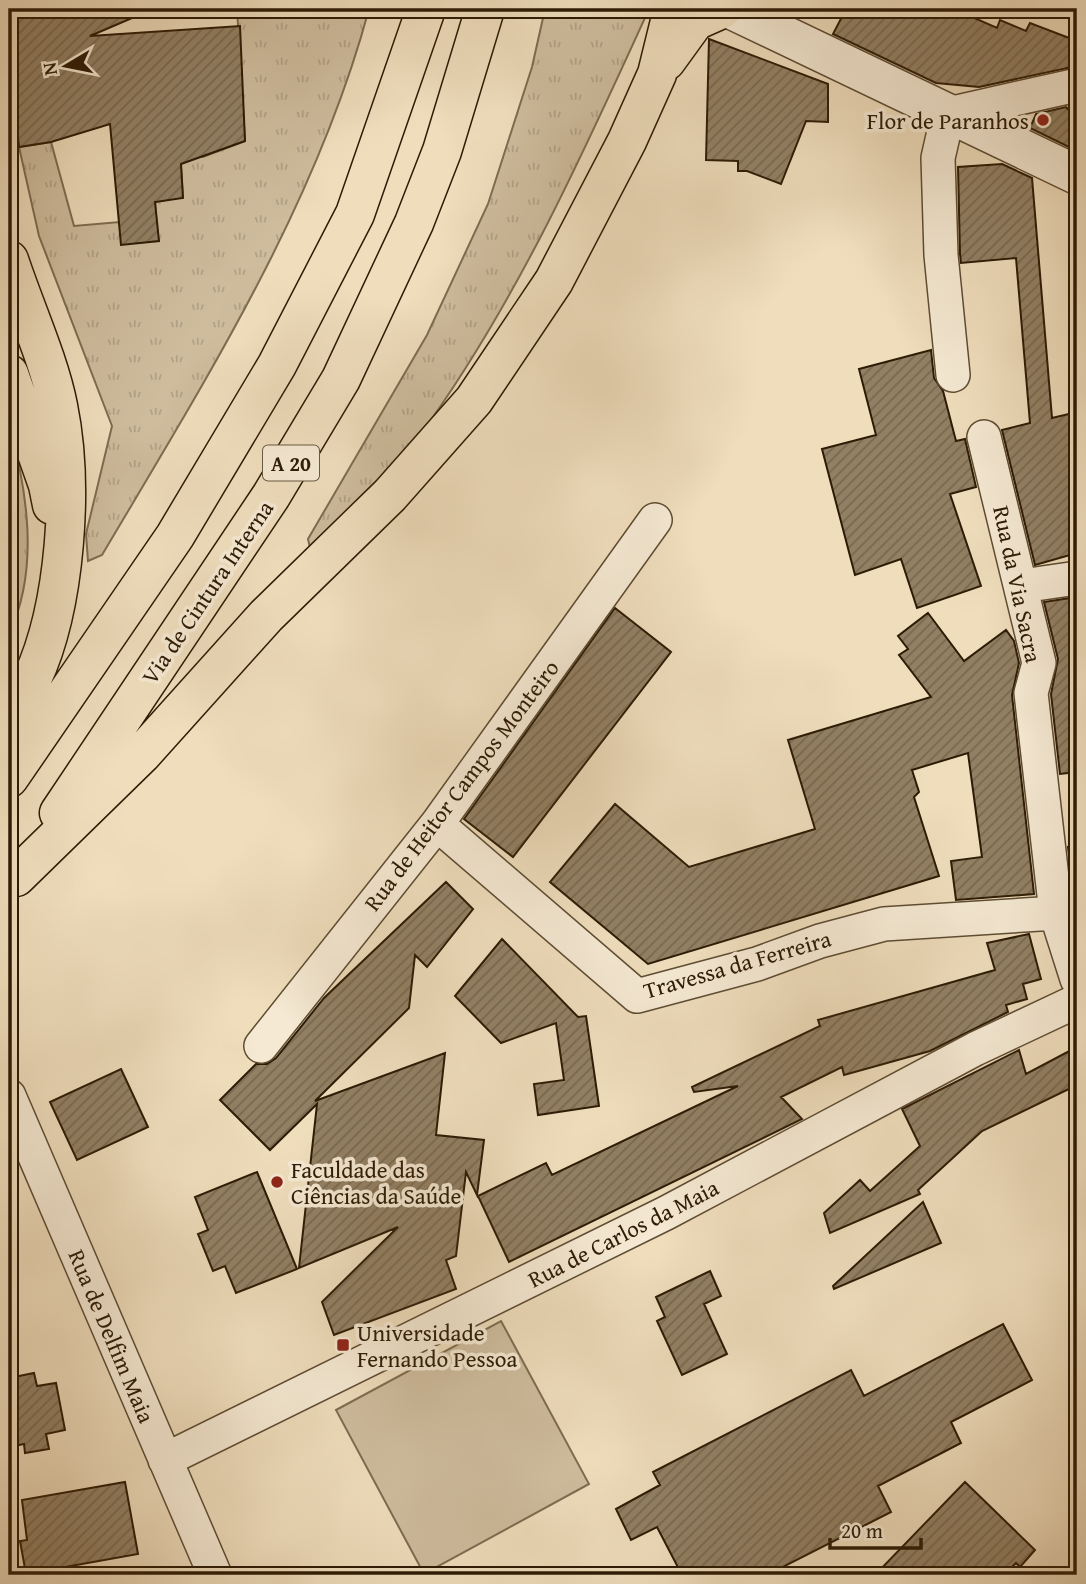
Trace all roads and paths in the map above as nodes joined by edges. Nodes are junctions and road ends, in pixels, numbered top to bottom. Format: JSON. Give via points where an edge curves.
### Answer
{"nodes":[{"id":1,"x":425,"y":9,"type":"edge"},
{"id":2,"x":485,"y":9,"type":"edge"},
{"id":3,"x":673,"y":9,"type":"edge"},
{"id":4,"x":722,"y":9,"type":"edge"},
{"id":5,"x":730,"y":9,"type":"edge"},
{"id":6,"x":657,"y":74,"type":"junction"},
{"id":7,"x":1077,"y":85,"type":"edge"},
{"id":8,"x":948,"y":114,"type":"junction"},
{"id":9,"x":1077,"y":175,"type":"edge"},
{"id":10,"x":9,"y":260,"type":"edge"},
{"id":11,"x":9,"y":374,"type":"edge"},
{"id":12,"x":953,"y":375,"type":"dead end"},
{"id":13,"x":984,"y":437,"type":"dead end"},
{"id":14,"x":655,"y":520,"type":"dead end"},
{"id":15,"x":60,"y":571,"type":"junction"},
{"id":16,"x":1077,"y":578,"type":"edge"},
{"id":17,"x":1022,"y":586,"type":"junction"},
{"id":18,"x":9,"y":721,"type":"edge"},
{"id":19,"x":9,"y":778,"type":"edge"},
{"id":20,"x":438,"y":824,"type":"junction"},
{"id":21,"x":12,"y":882,"type":"edge"},
{"id":22,"x":1056,"y":913,"type":"junction"},
{"id":23,"x":1077,"y":979,"type":"edge"},
{"id":24,"x":1077,"y":1001,"type":"edge"},
{"id":25,"x":261,"y":1046,"type":"dead end"},
{"id":26,"x":14,"y":1107,"type":"edge"},
{"id":27,"x":165,"y":1460,"type":"junction"},
{"id":28,"x":215,"y":1575,"type":"edge"}],
"edges":[{"from":1,"to":19,"type":"highway","number":"A 20","via":[[355,214],[277,365],[175,536]]},
{"from":2,"to":21,"type":"highway","name":"Via de Cintura Interna","number":"A 20","via":[[442,151],[414,223],[341,379],[271,496]]},
{"from":3,"to":6,"type":"highway"},
{"from":4,"to":6,"type":"highway","via":[[695,21]]},
{"from":5,"to":8,"type":"street"},
{"from":6,"to":21,"type":"highway","via":[[628,141],[554,281],[474,401],[390,495],[266,616],[142,754]]},
{"from":7,"to":8,"type":"street"},
{"from":8,"to":9,"type":"street"},
{"from":8,"to":12,"type":"street","via":[[938,158],[941,255]]},
{"from":10,"to":15,"type":"highway","via":[[58,404],[65,478]]},
{"from":11,"to":15,"type":"highway","via":[[48,485]]},
{"from":13,"to":17,"type":"street","name":"Rua da Via Sacra"},
{"from":14,"to":20,"type":"street","name":"Rua de Heitor Campos Monteiro"},
{"from":15,"to":18,"type":"highway","via":[[33,678]]},
{"from":16,"to":17,"type":"street"},
{"from":17,"to":22,"type":"street","name":"Rua da Via Sacra","via":[[1039,663],[1031,693]]},
{"from":20,"to":22,"type":"street","name":"Travessa da Ferreira","via":[[637,996],[884,925]]},
{"from":20,"to":25,"type":"street","name":"Rua de Heitor Campos Monteiro"},
{"from":22,"to":23,"type":"street","name":"Rua da Via Sacra"},
{"from":24,"to":27,"type":"street","name":"Rua de Carlos da Maia","via":[[975,1049],[666,1213]]},
{"from":26,"to":27,"type":"street","name":"Rua de Delfim Maia"},
{"from":27,"to":28,"type":"street","name":"Rua de Delfim Maia"}]}
